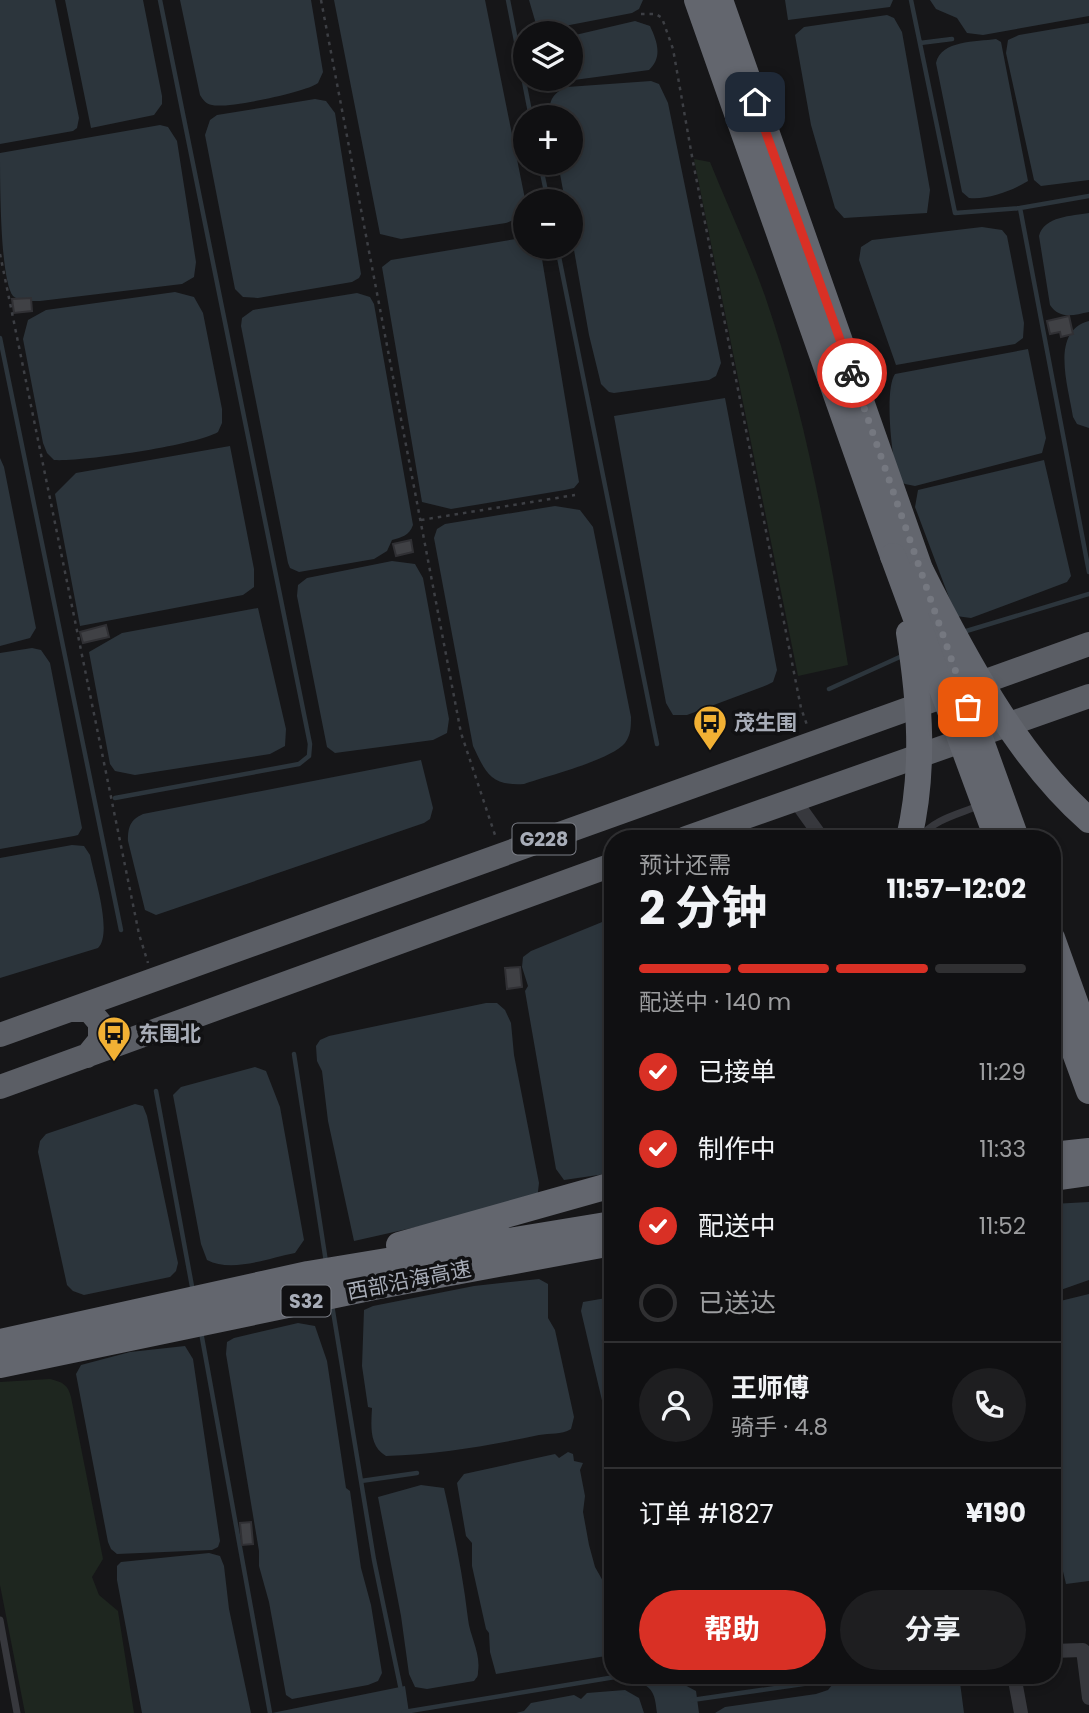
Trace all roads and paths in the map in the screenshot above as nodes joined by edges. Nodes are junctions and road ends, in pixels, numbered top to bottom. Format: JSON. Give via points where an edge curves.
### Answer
{"nodes":[{"id":1,"x":321,"y":0,"type":"edge"},
{"id":2,"x":697,"y":0,"type":"edge"},
{"id":3,"x":719,"y":0,"type":"edge"},
{"id":4,"x":641,"y":14,"type":"dead end"},
{"id":5,"x":0,"y":254,"type":"edge"},
{"id":6,"x":844,"y":384,"type":"junction"},
{"id":7,"x":575,"y":495,"type":"dead end"},
{"id":8,"x":421,"y":520,"type":"junction"},
{"id":9,"x":894,"y":556,"type":"junction"},
{"id":10,"x":921,"y":570,"type":"junction"},
{"id":11,"x":1089,"y":644,"type":"edge"},
{"id":12,"x":1089,"y":696,"type":"edge"},
{"id":13,"x":813,"y":743,"type":"junction"},
{"id":14,"x":1001,"y":797,"type":"dead end"},
{"id":15,"x":794,"y":799,"type":"junction"},
{"id":16,"x":1089,"y":820,"type":"edge"},
{"id":17,"x":707,"y":830,"type":"edge"},
{"id":18,"x":816,"y":830,"type":"edge"},
{"id":19,"x":910,"y":830,"type":"edge"},
{"id":20,"x":926,"y":830,"type":"edge"},
{"id":21,"x":994,"y":830,"type":"edge"},
{"id":22,"x":1013,"y":830,"type":"edge"},
{"id":23,"x":502,"y":855,"type":"junction"},
{"id":24,"x":604,"y":868,"type":"edge"},
{"id":25,"x":1061,"y":963,"type":"edge"},
{"id":26,"x":154,"y":980,"type":"junction"},
{"id":27,"x":71,"y":1010,"type":"junction"},
{"id":28,"x":1061,"y":1014,"type":"edge"},
{"id":29,"x":0,"y":1035,"type":"edge"},
{"id":30,"x":1089,"y":1041,"type":"edge"},
{"id":31,"x":87,"y":1056,"type":"junction"},
{"id":32,"x":0,"y":1087,"type":"edge"},
{"id":33,"x":1089,"y":1091,"type":"edge"},
{"id":34,"x":1089,"y":1150,"type":"edge"},
{"id":35,"x":1061,"y":1155,"type":"edge"},
{"id":36,"x":1089,"y":1173,"type":"edge"},
{"id":37,"x":1061,"y":1177,"type":"edge"},
{"id":38,"x":604,"y":1187,"type":"edge"},
{"id":39,"x":604,"y":1225,"type":"edge"},
{"id":40,"x":604,"y":1244,"type":"edge"},
{"id":41,"x":309,"y":1274,"type":"junction"},
{"id":42,"x":0,"y":1342,"type":"edge"},
{"id":43,"x":0,"y":1365,"type":"edge"},
{"id":44,"x":0,"y":1620,"type":"edge"},
{"id":45,"x":1061,"y":1651,"type":"edge"},
{"id":46,"x":1016,"y":1684,"type":"edge"},
{"id":47,"x":1089,"y":1698,"type":"edge"},
{"id":48,"x":17,"y":1713,"type":"edge"},
{"id":49,"x":1021,"y":1713,"type":"edge"}],
"edges":[{"from":1,"to":8,"type":"path"},
{"from":2,"to":6,"type":"highway"},
{"from":3,"to":6,"type":"highway"},
{"from":4,"to":13,"type":"path","via":[[663,18],[673,49],[801,708]]},
{"from":5,"to":26,"type":"path","via":[[138,934]]},
{"from":6,"to":9,"type":"highway"},
{"from":6,"to":10,"type":"highway"},
{"from":7,"to":8,"type":"path"},
{"from":8,"to":23,"type":"path","via":[[461,733]]},
{"from":9,"to":19,"type":"highway","bridge":true,"via":[[909,629],[920,726]]},
{"from":9,"to":21,"type":"highway","bridge":true},
{"from":10,"to":16,"type":"highway","bridge":true,"via":[[969,662],[1031,755]]},
{"from":10,"to":22,"type":"highway","bridge":true},
{"from":11,"to":13,"type":"highway","number":"G228"},
{"from":12,"to":15,"type":"highway"},
{"from":13,"to":23,"type":"highway","number":"G228"},
{"from":14,"to":20,"type":"lane","via":[[944,818]]},
{"from":15,"to":17,"type":"highway"},
{"from":15,"to":18,"type":"street"},
{"from":23,"to":26,"type":"highway","number":"G228"},
{"from":24,"to":31,"type":"highway","number":"G228"},
{"from":25,"to":30,"type":"highway"},
{"from":26,"to":27,"type":"highway","number":"G228"},
{"from":27,"to":29,"type":"highway","number":"G228"},
{"from":27,"to":31,"type":"highway","via":[[89,1010],[100,1023],[100,1040]]},
{"from":28,"to":33,"type":"highway"},
{"from":31,"to":32,"type":"highway","number":"G228"},
{"from":34,"to":35,"type":"highway"},
{"from":36,"to":37,"type":"highway"},
{"from":38,"to":41,"type":"highway","via":[[453,1228]]},
{"from":39,"to":41,"type":"highway","name":"西部沿海高速","number":"S32"},
{"from":40,"to":43,"type":"highway","name":"西部沿海高速","number":"S32"},
{"from":41,"to":42,"type":"highway","name":"西部沿海高速","number":"S32"},
{"from":44,"to":48,"type":"lane"},
{"from":45,"to":47,"type":"street","via":[[1083,1650]]},
{"from":46,"to":49,"type":"street"}]}
